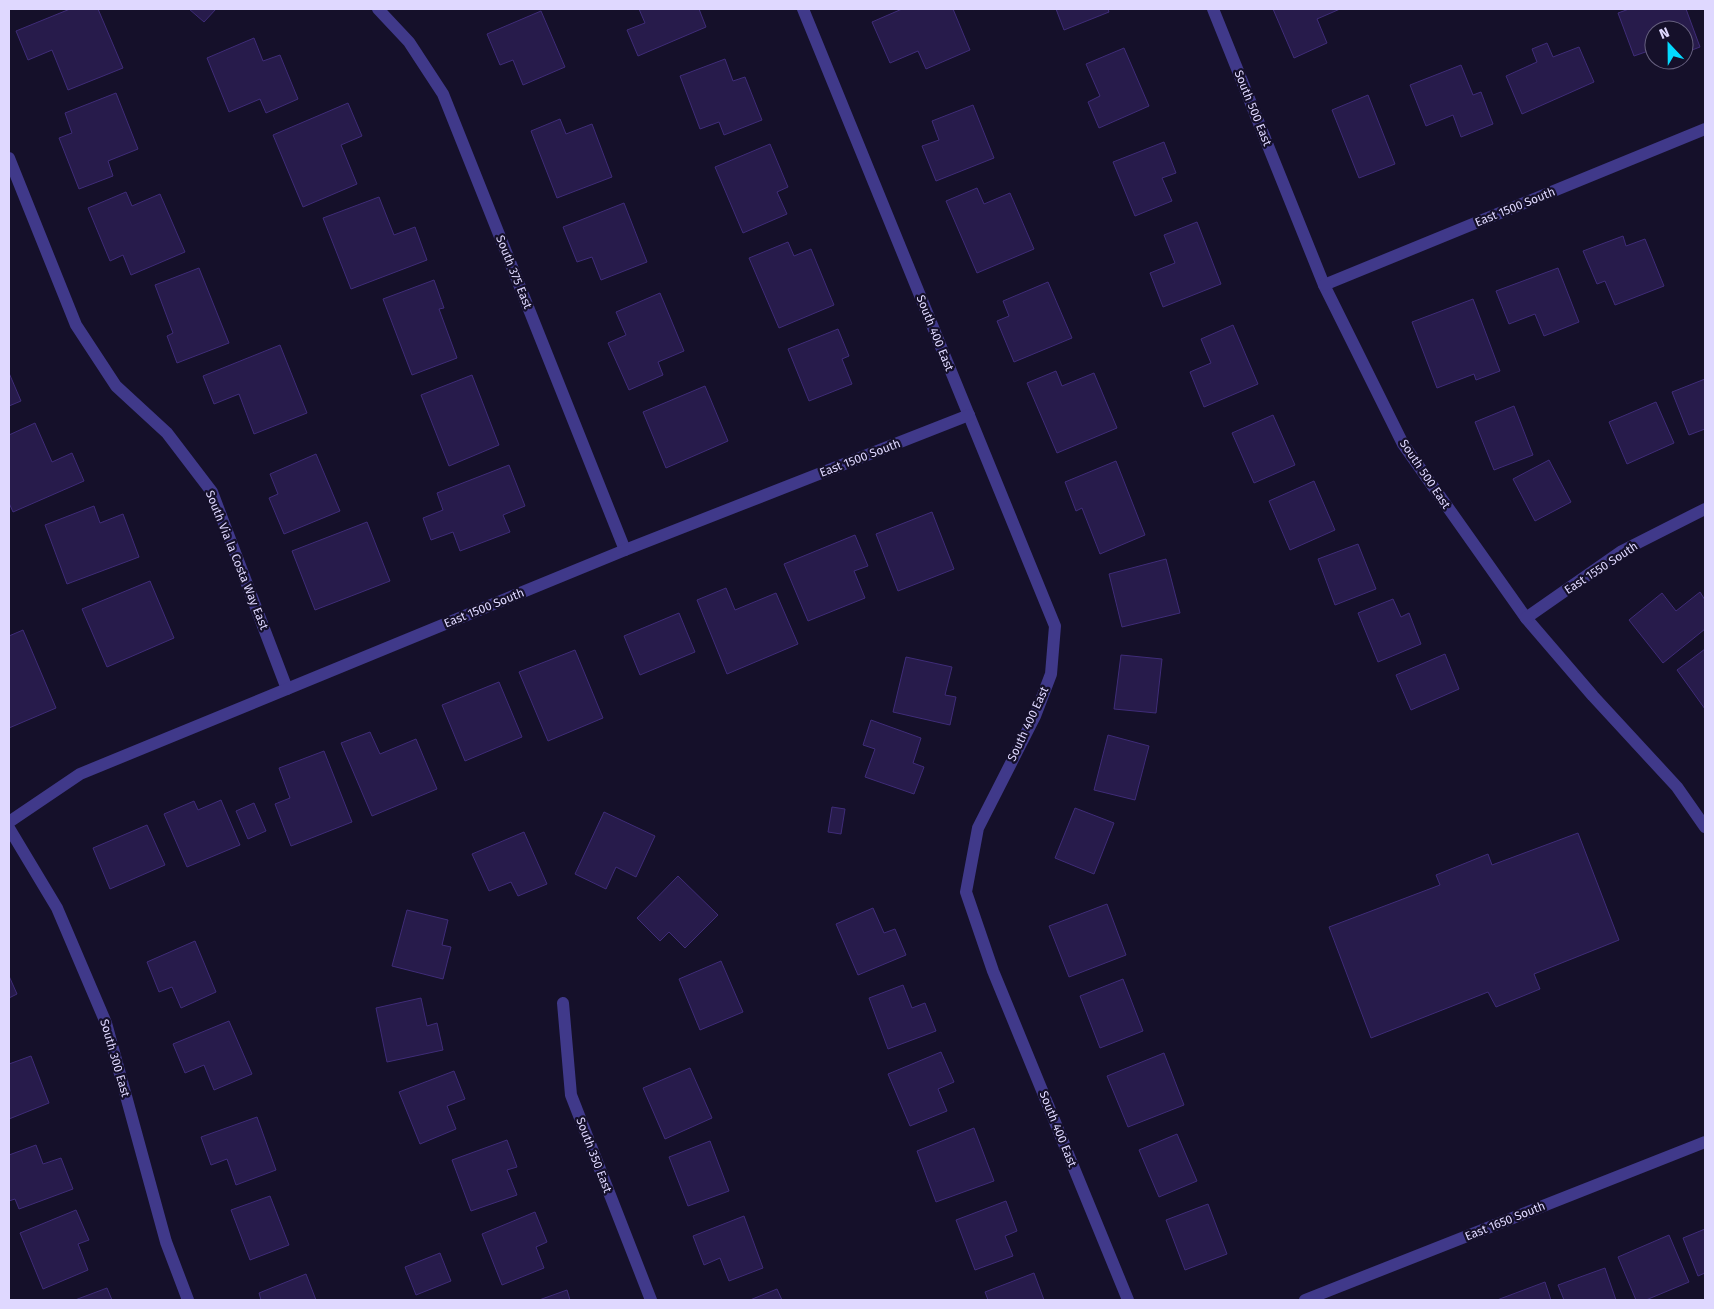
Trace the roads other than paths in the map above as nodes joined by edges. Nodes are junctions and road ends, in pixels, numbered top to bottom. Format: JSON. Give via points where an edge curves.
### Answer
{"nodes":[{"id":1,"x":378,"y":9,"type":"edge"},
{"id":2,"x":803,"y":9,"type":"edge"},
{"id":3,"x":1213,"y":9,"type":"edge"},
{"id":4,"x":1705,"y":129,"type":"edge"},
{"id":5,"x":9,"y":158,"type":"edge"},
{"id":6,"x":1324,"y":285,"type":"junction"},
{"id":7,"x":969,"y":415,"type":"junction"},
{"id":8,"x":1705,"y":510,"type":"edge"},
{"id":9,"x":625,"y":550,"type":"junction"},
{"id":10,"x":1526,"y":618,"type":"junction"},
{"id":11,"x":287,"y":689,"type":"junction"},
{"id":12,"x":9,"y":822,"type":"edge"},
{"id":13,"x":1705,"y":827,"type":"edge"},
{"id":14,"x":9,"y":828,"type":"edge"},
{"id":15,"x":563,"y":1004,"type":"dead end"},
{"id":16,"x":1705,"y":1142,"type":"edge"},
{"id":17,"x":188,"y":1300,"type":"edge"},
{"id":18,"x":650,"y":1300,"type":"edge"},
{"id":19,"x":1128,"y":1300,"type":"edge"},
{"id":20,"x":1305,"y":1300,"type":"edge"}],
"edges":[{"from":1,"to":9,"type":"street","name":"South 375 East","via":[[409,42],[443,94]]},
{"from":2,"to":7,"type":"street","name":"South 400 East"},
{"from":3,"to":6,"type":"street","name":"South 500 East"},
{"from":4,"to":6,"type":"street","name":"East 1500 South"},
{"from":5,"to":11,"type":"street","name":"South Via la Costa Way East","via":[[76,325],[116,386],[167,433],[212,492]]},
{"from":6,"to":10,"type":"street","name":"South 500 East","via":[[1403,444]]},
{"from":7,"to":9,"type":"street","name":"East 1500 South"},
{"from":7,"to":19,"type":"street","name":"South 400 East","via":[[1055,626],[1051,674],[1035,716],[978,828],[966,892],[992,971]]},
{"from":8,"to":10,"type":"street","name":"East 1550 South","via":[[1622,551]]},
{"from":9,"to":11,"type":"street","name":"East 1500 South"},
{"from":10,"to":13,"type":"street","name":"South 500 East","via":[[1677,788]]},
{"from":11,"to":12,"type":"street","name":"East 1500 South","via":[[80,774]]},
{"from":14,"to":17,"type":"street","name":"South 300 East","via":[[57,908],[106,1023],[166,1242]]},
{"from":15,"to":18,"type":"street","name":"South 350 East","via":[[571,1095]]},
{"from":16,"to":20,"type":"street","name":"East 1650 South"}]}
